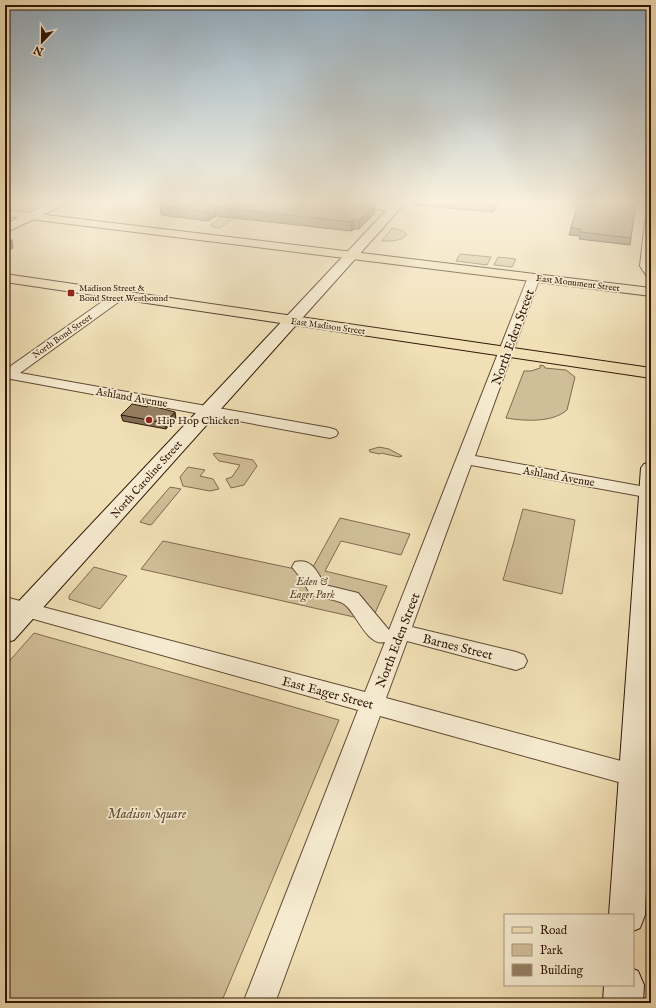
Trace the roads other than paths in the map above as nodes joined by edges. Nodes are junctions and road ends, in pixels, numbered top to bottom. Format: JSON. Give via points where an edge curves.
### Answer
{"nodes":[{"id":1,"x":294,"y":248,"type":"edge"},
{"id":2,"x":357,"y":248,"type":"edge"},
{"id":3,"x":649,"y":248,"type":"edge"},
{"id":4,"x":351,"y":255,"type":"junction"},
{"id":5,"x":651,"y":272,"type":"edge"},
{"id":6,"x":534,"y":277,"type":"junction"},
{"id":7,"x":5,"y":278,"type":"edge"},
{"id":8,"x":651,"y":292,"type":"edge"},
{"id":9,"x":120,"y":295,"type":"junction"},
{"id":10,"x":291,"y":320,"type":"junction"},
{"id":11,"x":506,"y":352,"type":"junction"},
{"id":12,"x":651,"y":373,"type":"edge"},
{"id":13,"x":6,"y":375,"type":"edge"},
{"id":14,"x":208,"y":411,"type":"junction"},
{"id":15,"x":330,"y":433,"type":"dead end"},
{"id":16,"x":466,"y":459,"type":"junction"},
{"id":17,"x":651,"y":485,"type":"edge"},
{"id":18,"x":302,"y":567,"type":"dead end"},
{"id":19,"x":5,"y":604,"type":"edge"},
{"id":20,"x":26,"y":610,"type":"junction"},
{"id":21,"x":5,"y":633,"type":"edge"},
{"id":22,"x":391,"y":634,"type":"junction"},
{"id":23,"x":516,"y":661,"type":"dead end"},
{"id":24,"x":373,"y":705,"type":"junction"},
{"id":25,"x":643,"y":778,"type":"edge"},
{"id":26,"x":627,"y":914,"type":"edge"},
{"id":27,"x":624,"y":986,"type":"edge"},
{"id":28,"x":260,"y":1003,"type":"edge"},
{"id":29,"x":623,"y":1003,"type":"edge"}],
"edges":[{"from":1,"to":4,"type":"main road","name":"East Monument Street"},
{"from":2,"to":4,"type":"street","name":"North Caroline Street"},
{"from":3,"to":5,"type":"street","via":[[647,266]]},
{"from":4,"to":6,"type":"main road","name":"East Monument Street"},
{"from":4,"to":10,"type":"street","name":"North Caroline Street"},
{"from":6,"to":8,"type":"main road","name":"East Monument Street"},
{"from":6,"to":11,"type":"street","name":"North Eden Street"},
{"from":7,"to":9,"type":"main road","name":"East Madison Street"},
{"from":9,"to":10,"type":"main road","name":"East Madison Street"},
{"from":9,"to":13,"type":"street","name":"North Bond Street"},
{"from":10,"to":11,"type":"main road","name":"East Madison Street"},
{"from":10,"to":14,"type":"street","name":"North Caroline Street"},
{"from":11,"to":12,"type":"main road","name":"East Madison Street"},
{"from":11,"to":16,"type":"street","name":"North Eden Street"},
{"from":13,"to":14,"type":"street","name":"Ashland Avenue"},
{"from":14,"to":15,"type":"street","name":"Ashland Avenue"},
{"from":14,"to":20,"type":"street","name":"North Caroline Street"},
{"from":16,"to":17,"type":"street","name":"Ashland Avenue"},
{"from":16,"to":22,"type":"street","name":"North Eden Street"},
{"from":17,"to":25,"type":"street"},
{"from":18,"to":22,"type":"street","via":[[318,590],[351,598]]},
{"from":19,"to":20,"type":"street","name":"East Eager Street"},
{"from":20,"to":21,"type":"street","name":"North Caroline Street"},
{"from":20,"to":24,"type":"street","name":"East Eager Street"},
{"from":22,"to":23,"type":"street","name":"Barnes Street"},
{"from":22,"to":24,"type":"street","name":"North Eden Street"},
{"from":24,"to":25,"type":"street","name":"East Eager Street"},
{"from":24,"to":28,"type":"street","name":"North Eden Street"},
{"from":25,"to":26,"type":"street"},
{"from":27,"to":29,"type":"street"}]}
